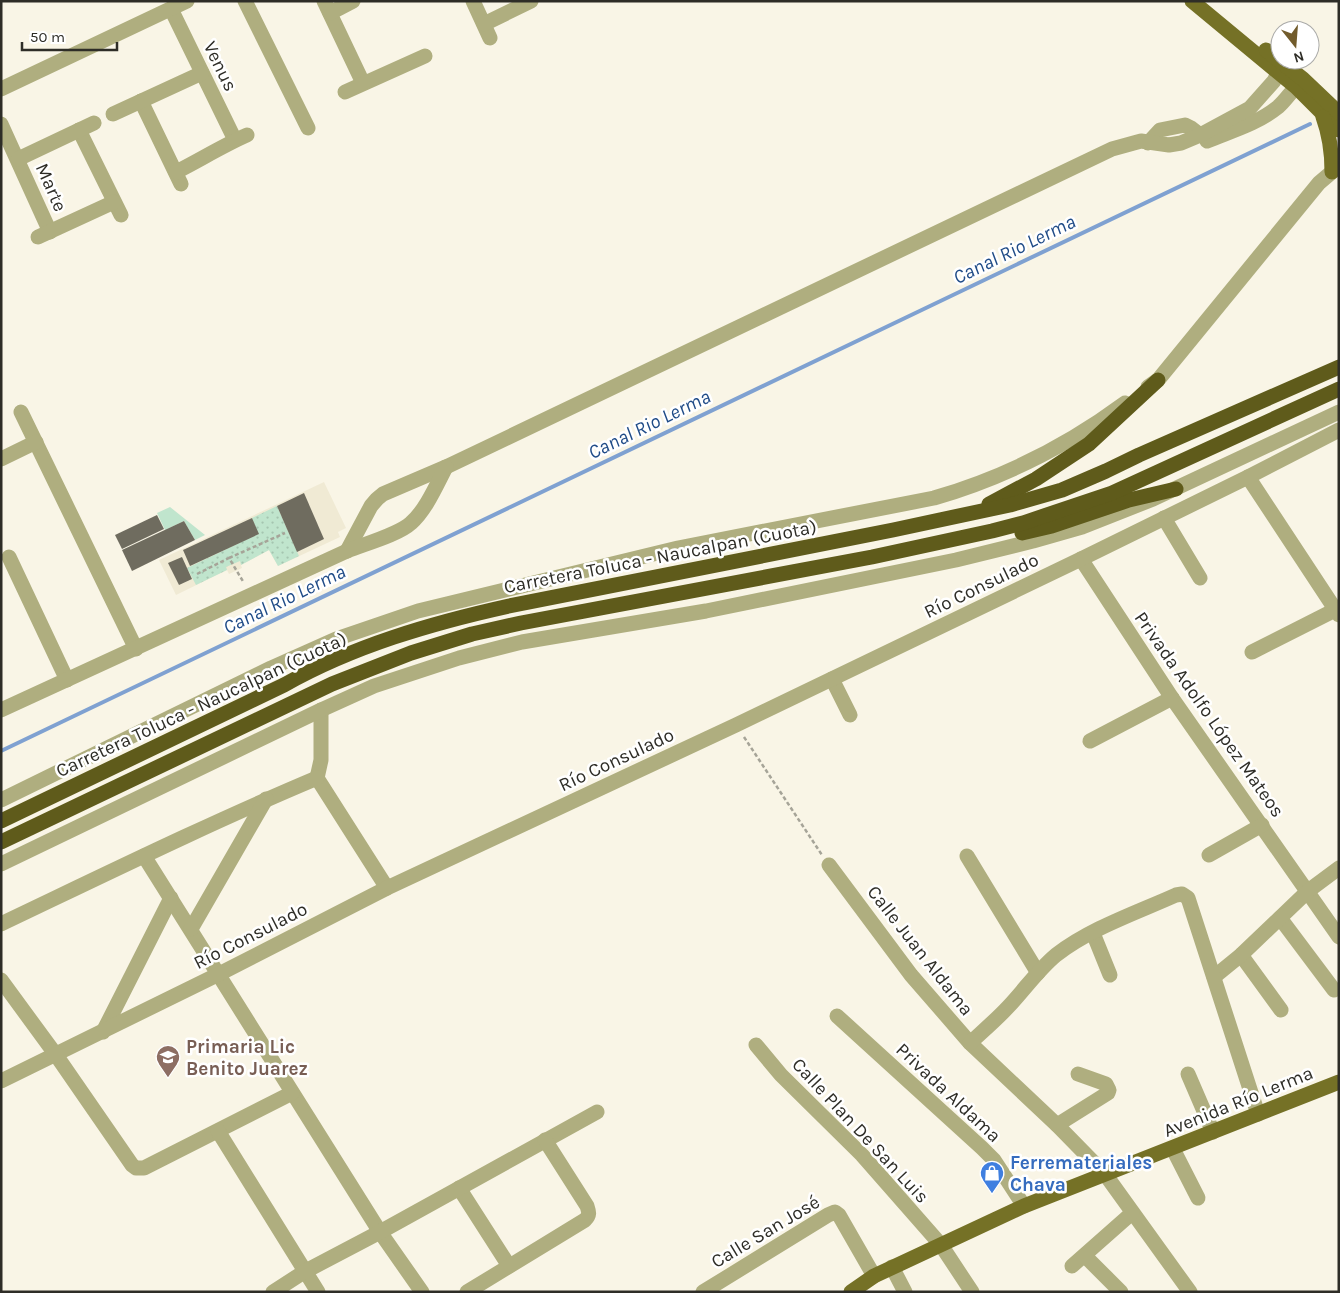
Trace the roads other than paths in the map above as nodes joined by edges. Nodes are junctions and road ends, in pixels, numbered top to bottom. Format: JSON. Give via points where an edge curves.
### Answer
{"nodes":[{"id":1,"x":187,"y":1,"type":"edge"},
{"id":2,"x":246,"y":1,"type":"edge"},
{"id":3,"x":353,"y":1,"type":"edge"},
{"id":4,"x":473,"y":1,"type":"edge"},
{"id":5,"x":531,"y":1,"type":"edge"},
{"id":6,"x":1192,"y":1,"type":"edge"},
{"id":7,"x":1204,"y":1,"type":"edge"},
{"id":8,"x":327,"y":7,"type":"edge"},
{"id":9,"x":171,"y":9,"type":"junction"},
{"id":10,"x":484,"y":24,"type":"junction"},
{"id":11,"x":490,"y":38,"type":"dead end"},
{"id":12,"x":425,"y":56,"type":"dead end"},
{"id":13,"x":202,"y":72,"type":"junction"},
{"id":14,"x":1278,"y":72,"type":"junction"},
{"id":15,"x":363,"y":84,"type":"junction"},
{"id":16,"x":1296,"y":87,"type":"junction"},
{"id":17,"x":1,"y":89,"type":"edge"},
{"id":18,"x":345,"y":92,"type":"dead end"},
{"id":19,"x":141,"y":101,"type":"junction"},
{"id":20,"x":1322,"y":113,"type":"junction"},
{"id":21,"x":1339,"y":113,"type":"edge"},
{"id":22,"x":113,"y":114,"type":"dead end"},
{"id":23,"x":1249,"y":117,"type":"junction"},
{"id":24,"x":94,"y":123,"type":"dead end"},
{"id":25,"x":1,"y":124,"type":"edge"},
{"id":26,"x":308,"y":128,"type":"dead end"},
{"id":27,"x":79,"y":130,"type":"junction"},
{"id":28,"x":1339,"y":130,"type":"edge"},
{"id":29,"x":1128,"y":145,"type":"junction"},
{"id":30,"x":18,"y":159,"type":"junction"},
{"id":31,"x":1335,"y":169,"type":"edge"},
{"id":32,"x":1339,"y":367,"type":"edge"},
{"id":33,"x":1158,"y":380,"type":"junction"},
{"id":34,"x":1339,"y":389,"type":"edge"},
{"id":35,"x":21,"y":412,"type":"dead end"},
{"id":36,"x":1339,"y":412,"type":"edge"},
{"id":37,"x":1339,"y":430,"type":"edge"},
{"id":38,"x":36,"y":442,"type":"junction"},
{"id":39,"x":1,"y":459,"type":"edge"},
{"id":40,"x":446,"y":467,"type":"junction"},
{"id":41,"x":1248,"y":477,"type":"junction"},
{"id":42,"x":1176,"y":489,"type":"junction"},
{"id":43,"x":978,"y":511,"type":"junction"},
{"id":44,"x":1164,"y":518,"type":"junction"},
{"id":45,"x":957,"y":539,"type":"junction"},
{"id":46,"x":347,"y":551,"type":"junction"},
{"id":47,"x":9,"y":557,"type":"dead end"},
{"id":48,"x":1081,"y":559,"type":"junction"},
{"id":49,"x":1200,"y":578,"type":"dead end"},
{"id":50,"x":1337,"y":612,"type":"edge"},
{"id":51,"x":136,"y":649,"type":"junction"},
{"id":52,"x":1252,"y":652,"type":"dead end"},
{"id":53,"x":832,"y":679,"type":"junction"},
{"id":54,"x":67,"y":680,"type":"junction"},
{"id":55,"x":1172,"y":698,"type":"junction"},
{"id":56,"x":1,"y":710,"type":"edge"},
{"id":57,"x":321,"y":710,"type":"junction"},
{"id":58,"x":850,"y":714,"type":"dead end"},
{"id":59,"x":1090,"y":741,"type":"dead end"},
{"id":60,"x":317,"y":778,"type":"junction"},
{"id":61,"x":266,"y":799,"type":"junction"},
{"id":62,"x":1,"y":800,"type":"edge"},
{"id":63,"x":1,"y":821,"type":"edge"},
{"id":64,"x":1262,"y":825,"type":"junction"},
{"id":65,"x":1,"y":842,"type":"edge"},
{"id":66,"x":1209,"y":855,"type":"dead end"},
{"id":67,"x":144,"y":856,"type":"junction"},
{"id":68,"x":967,"y":856,"type":"dead end"},
{"id":69,"x":1,"y":864,"type":"edge"},
{"id":70,"x":829,"y":865,"type":"road end"},
{"id":71,"x":1339,"y":868,"type":"edge"},
{"id":72,"x":387,"y":888,"type":"junction"},
{"id":73,"x":1308,"y":891,"type":"junction"},
{"id":74,"x":171,"y":898,"type":"junction"},
{"id":75,"x":1280,"y":918,"type":"junction"},
{"id":76,"x":1,"y":924,"type":"edge"},
{"id":77,"x":191,"y":929,"type":"junction"},
{"id":78,"x":1093,"y":932,"type":"junction"},
{"id":79,"x":1339,"y":937,"type":"edge"},
{"id":80,"x":1241,"y":955,"type":"junction"},
{"id":81,"x":1038,"y":973,"type":"junction"},
{"id":82,"x":219,"y":974,"type":"junction"},
{"id":83,"x":1110,"y":975,"type":"dead end"},
{"id":84,"x":1214,"y":976,"type":"junction"},
{"id":85,"x":1,"y":980,"type":"edge"},
{"id":86,"x":1334,"y":990,"type":"dead end"},
{"id":87,"x":1282,"y":1010,"type":"dead end"},
{"id":88,"x":837,"y":1016,"type":"dead end"},
{"id":89,"x":103,"y":1032,"type":"junction"},
{"id":90,"x":970,"y":1043,"type":"junction"},
{"id":91,"x":756,"y":1045,"type":"dead end"},
{"id":92,"x":56,"y":1054,"type":"junction"},
{"id":93,"x":1078,"y":1074,"type":"dead end"},
{"id":94,"x":1188,"y":1074,"type":"dead end"},
{"id":95,"x":1,"y":1081,"type":"edge"},
{"id":96,"x":1339,"y":1082,"type":"edge"},
{"id":97,"x":292,"y":1093,"type":"junction"},
{"id":98,"x":597,"y":1112,"type":"dead end"},
{"id":99,"x":1258,"y":1114,"type":"junction"},
{"id":100,"x":1057,"y":1125,"type":"junction"},
{"id":101,"x":218,"y":1131,"type":"junction"},
{"id":102,"x":1213,"y":1132,"type":"junction"},
{"id":103,"x":545,"y":1140,"type":"junction"},
{"id":104,"x":1173,"y":1149,"type":"junction"},
{"id":105,"x":1105,"y":1174,"type":"junction"},
{"id":106,"x":459,"y":1188,"type":"junction"},
{"id":107,"x":1198,"y":1198,"type":"dead end"},
{"id":108,"x":1024,"y":1206,"type":"junction"},
{"id":109,"x":1132,"y":1213,"type":"junction"},
{"id":110,"x":380,"y":1232,"type":"junction"},
{"id":111,"x":941,"y":1245,"type":"junction"},
{"id":112,"x":1084,"y":1256,"type":"junction"},
{"id":113,"x":509,"y":1266,"type":"junction"},
{"id":114,"x":1072,"y":1266,"type":"dead end"},
{"id":115,"x":892,"y":1267,"type":"junction"},
{"id":116,"x":304,"y":1272,"type":"junction"},
{"id":117,"x":874,"y":1276,"type":"junction"},
{"id":118,"x":273,"y":1292,"type":"edge"},
{"id":119,"x":318,"y":1292,"type":"edge"},
{"id":120,"x":422,"y":1292,"type":"edge"},
{"id":121,"x":467,"y":1292,"type":"edge"},
{"id":122,"x":703,"y":1292,"type":"edge"},
{"id":123,"x":852,"y":1292,"type":"edge"},
{"id":124,"x":905,"y":1292,"type":"edge"},
{"id":125,"x":972,"y":1292,"type":"edge"},
{"id":126,"x":1121,"y":1292,"type":"edge"},
{"id":127,"x":1190,"y":1292,"type":"edge"}],
"edges":[{"from":1,"to":9,"type":"street"},
{"from":2,"to":26,"type":"street"},
{"from":3,"to":8,"type":"street"},
{"from":4,"to":10,"type":"street"},
{"from":5,"to":10,"type":"street"},
{"from":6,"to":14,"type":"main road"},
{"from":7,"to":21,"type":"main road","via":[[1303,78]]},
{"from":8,"to":15,"type":"street"},
{"from":9,"to":13,"type":"street","name":"Venus"},
{"from":9,"to":17,"type":"street"},
{"from":10,"to":11,"type":"street"},
{"from":12,"to":15,"type":"street"},
{"from":13,"to":19,"type":"street"},
{"from":13,"to":19,"type":"street","name":"Venus","via":[[241,138],[178,178]]},
{"from":14,"to":16,"type":"main road"},
{"from":14,"to":23,"type":"street"},
{"from":15,"to":18,"type":"street"},
{"from":16,"to":20,"type":"main road"},
{"from":16,"to":23,"type":"street","via":[[1278,107],[1260,118]]},
{"from":19,"to":22,"type":"street"},
{"from":20,"to":28,"type":"main road"},
{"from":20,"to":31,"type":"main road"},
{"from":23,"to":29,"type":"street","via":[[1180,143],[1169,145],[1141,141]]},
{"from":23,"to":29,"type":"street","via":[[1245,126],[1182,150],[1164,152]]},
{"from":24,"to":27,"type":"street","name":"Marte"},
{"from":25,"to":30,"type":"street","name":"Marte"},
{"from":27,"to":30,"type":"street","name":"Marte"},
{"from":27,"to":30,"type":"street","name":"Marte","via":[[118,208],[44,234]]},
{"from":29,"to":40,"type":"street","via":[[1112,149]]},
{"from":31,"to":33,"type":"street","via":[[1319,183]]},
{"from":32,"to":43,"type":"highway","name":"Carretera Toluca - Naucalpan (Cuota)","via":[[1062,490]]},
{"from":33,"to":43,"type":"highway","via":[[1089,444],[1036,479]]},
{"from":33,"to":62,"type":"street","via":[[1060,446],[966,489],[678,548],[418,611],[336,639]]},
{"from":34,"to":45,"type":"highway","name":"Carretera Toluca - Naucalpan (Cuota)","via":[[1112,492],[1023,523]]},
{"from":35,"to":38,"type":"street"},
{"from":36,"to":42,"type":"street"},
{"from":37,"to":41,"type":"street","name":"Río Consulado"},
{"from":38,"to":39,"type":"street"},
{"from":38,"to":51,"type":"street"},
{"from":40,"to":46,"type":"street","via":[[376,499]]},
{"from":40,"to":46,"type":"street","via":[[411,524]]},
{"from":41,"to":44,"type":"street","name":"Río Consulado"},
{"from":41,"to":50,"type":"street"},
{"from":42,"to":45,"type":"highway","via":[[1002,539]]},
{"from":42,"to":57,"type":"street","via":[[1082,526],[966,558],[706,611],[522,642],[459,658],[374,686]]},
{"from":43,"to":63,"type":"highway","name":"Carretera Toluca - Naucalpan (Cuota)","via":[[500,608],[398,637],[308,671]]},
{"from":44,"to":48,"type":"street","name":"Río Consulado"},
{"from":44,"to":49,"type":"street"},
{"from":45,"to":65,"type":"highway","name":"Carretera Toluca - Naucalpan (Cuota)","via":[[521,623],[411,653],[315,692]]},
{"from":46,"to":51,"type":"street"},
{"from":47,"to":54,"type":"street"},
{"from":48,"to":53,"type":"street","name":"Río Consulado"},
{"from":48,"to":55,"type":"street","name":"Privada Adolfo López Mateos"},
{"from":50,"to":52,"type":"street"},
{"from":51,"to":54,"type":"street"},
{"from":53,"to":58,"type":"street"},
{"from":53,"to":72,"type":"street","name":"Río Consulado"},
{"from":54,"to":56,"type":"street"},
{"from":55,"to":59,"type":"street"},
{"from":55,"to":64,"type":"street","name":"Privada Adolfo López Mateos"},
{"from":57,"to":60,"type":"street"},
{"from":57,"to":69,"type":"street"},
{"from":60,"to":61,"type":"street"},
{"from":60,"to":72,"type":"street"},
{"from":61,"to":67,"type":"street"},
{"from":61,"to":77,"type":"street"},
{"from":64,"to":66,"type":"street"},
{"from":64,"to":73,"type":"street","name":"Privada Adolfo López Mateos"},
{"from":67,"to":74,"type":"street"},
{"from":67,"to":76,"type":"street"},
{"from":68,"to":81,"type":"street"},
{"from":70,"to":90,"type":"street","name":"Calle Juan Aldama","via":[[911,975]]},
{"from":71,"to":73,"type":"street"},
{"from":72,"to":82,"type":"street","name":"Río Consulado"},
{"from":73,"to":75,"type":"street"},
{"from":73,"to":79,"type":"street","name":"Privada Adolfo López Mateos"},
{"from":74,"to":77,"type":"street"},
{"from":74,"to":89,"type":"street"},
{"from":75,"to":80,"type":"street"},
{"from":75,"to":86,"type":"street"},
{"from":77,"to":82,"type":"street"},
{"from":78,"to":81,"type":"street","via":[[1054,957]]},
{"from":78,"to":83,"type":"street"},
{"from":78,"to":84,"type":"street","via":[[1182,894],[1188,898]]},
{"from":80,"to":84,"type":"street"},
{"from":80,"to":87,"type":"street"},
{"from":81,"to":90,"type":"street"},
{"from":82,"to":89,"type":"street","name":"Río Consulado"},
{"from":82,"to":97,"type":"street"},
{"from":84,"to":99,"type":"street"},
{"from":85,"to":92,"type":"street"},
{"from":88,"to":108,"type":"street","name":"Privada Aldama","via":[[994,1160]]},
{"from":89,"to":92,"type":"street","name":"Río Consulado"},
{"from":90,"to":100,"type":"street","name":"Calle Juan Aldama"},
{"from":91,"to":111,"type":"street","name":"Calle Plan De San Luis","via":[[781,1075],[862,1154]]},
{"from":92,"to":95,"type":"street","name":"Río Consulado"},
{"from":92,"to":101,"type":"street","via":[[136,1168],[144,1168]]},
{"from":93,"to":100,"type":"street","via":[[1106,1084],[1108,1093]]},
{"from":94,"to":102,"type":"street"},
{"from":96,"to":99,"type":"main road","name":"Avenida Río Lerma"},
{"from":97,"to":101,"type":"street"},
{"from":97,"to":110,"type":"street"},
{"from":98,"to":103,"type":"street"},
{"from":99,"to":102,"type":"main road","name":"Avenida Río Lerma"},
{"from":100,"to":105,"type":"street","name":"Calle Juan Aldama"},
{"from":101,"to":116,"type":"street"},
{"from":102,"to":104,"type":"main road","name":"Avenida Río Lerma"},
{"from":103,"to":106,"type":"street"},
{"from":103,"to":113,"type":"street","via":[[587,1206],[588,1217]]},
{"from":104,"to":105,"type":"main road","name":"Avenida Río Lerma"},
{"from":104,"to":107,"type":"street"},
{"from":105,"to":108,"type":"main road","name":"Avenida Río Lerma"},
{"from":105,"to":109,"type":"street","name":"Calle Juan Aldama"},
{"from":106,"to":110,"type":"street"},
{"from":106,"to":113,"type":"street"},
{"from":108,"to":111,"type":"main road","name":"Avenida Río Lerma"},
{"from":109,"to":112,"type":"street"},
{"from":109,"to":127,"type":"street","name":"Calle Juan Aldama"},
{"from":110,"to":116,"type":"street"},
{"from":110,"to":120,"type":"street"},
{"from":111,"to":115,"type":"main road","name":"Avenida Río Lerma"},
{"from":111,"to":125,"type":"street","name":"Calle Plan De San Luis"},
{"from":112,"to":114,"type":"street"},
{"from":112,"to":126,"type":"street"},
{"from":113,"to":121,"type":"street"},
{"from":115,"to":117,"type":"main road","name":"Avenida Río Lerma"},
{"from":115,"to":124,"type":"street"},
{"from":116,"to":118,"type":"street"},
{"from":116,"to":119,"type":"street"},
{"from":117,"to":122,"type":"street","name":"Calle San José","via":[[836,1212]]},
{"from":117,"to":123,"type":"main road","name":"Avenida Río Lerma"}]}
